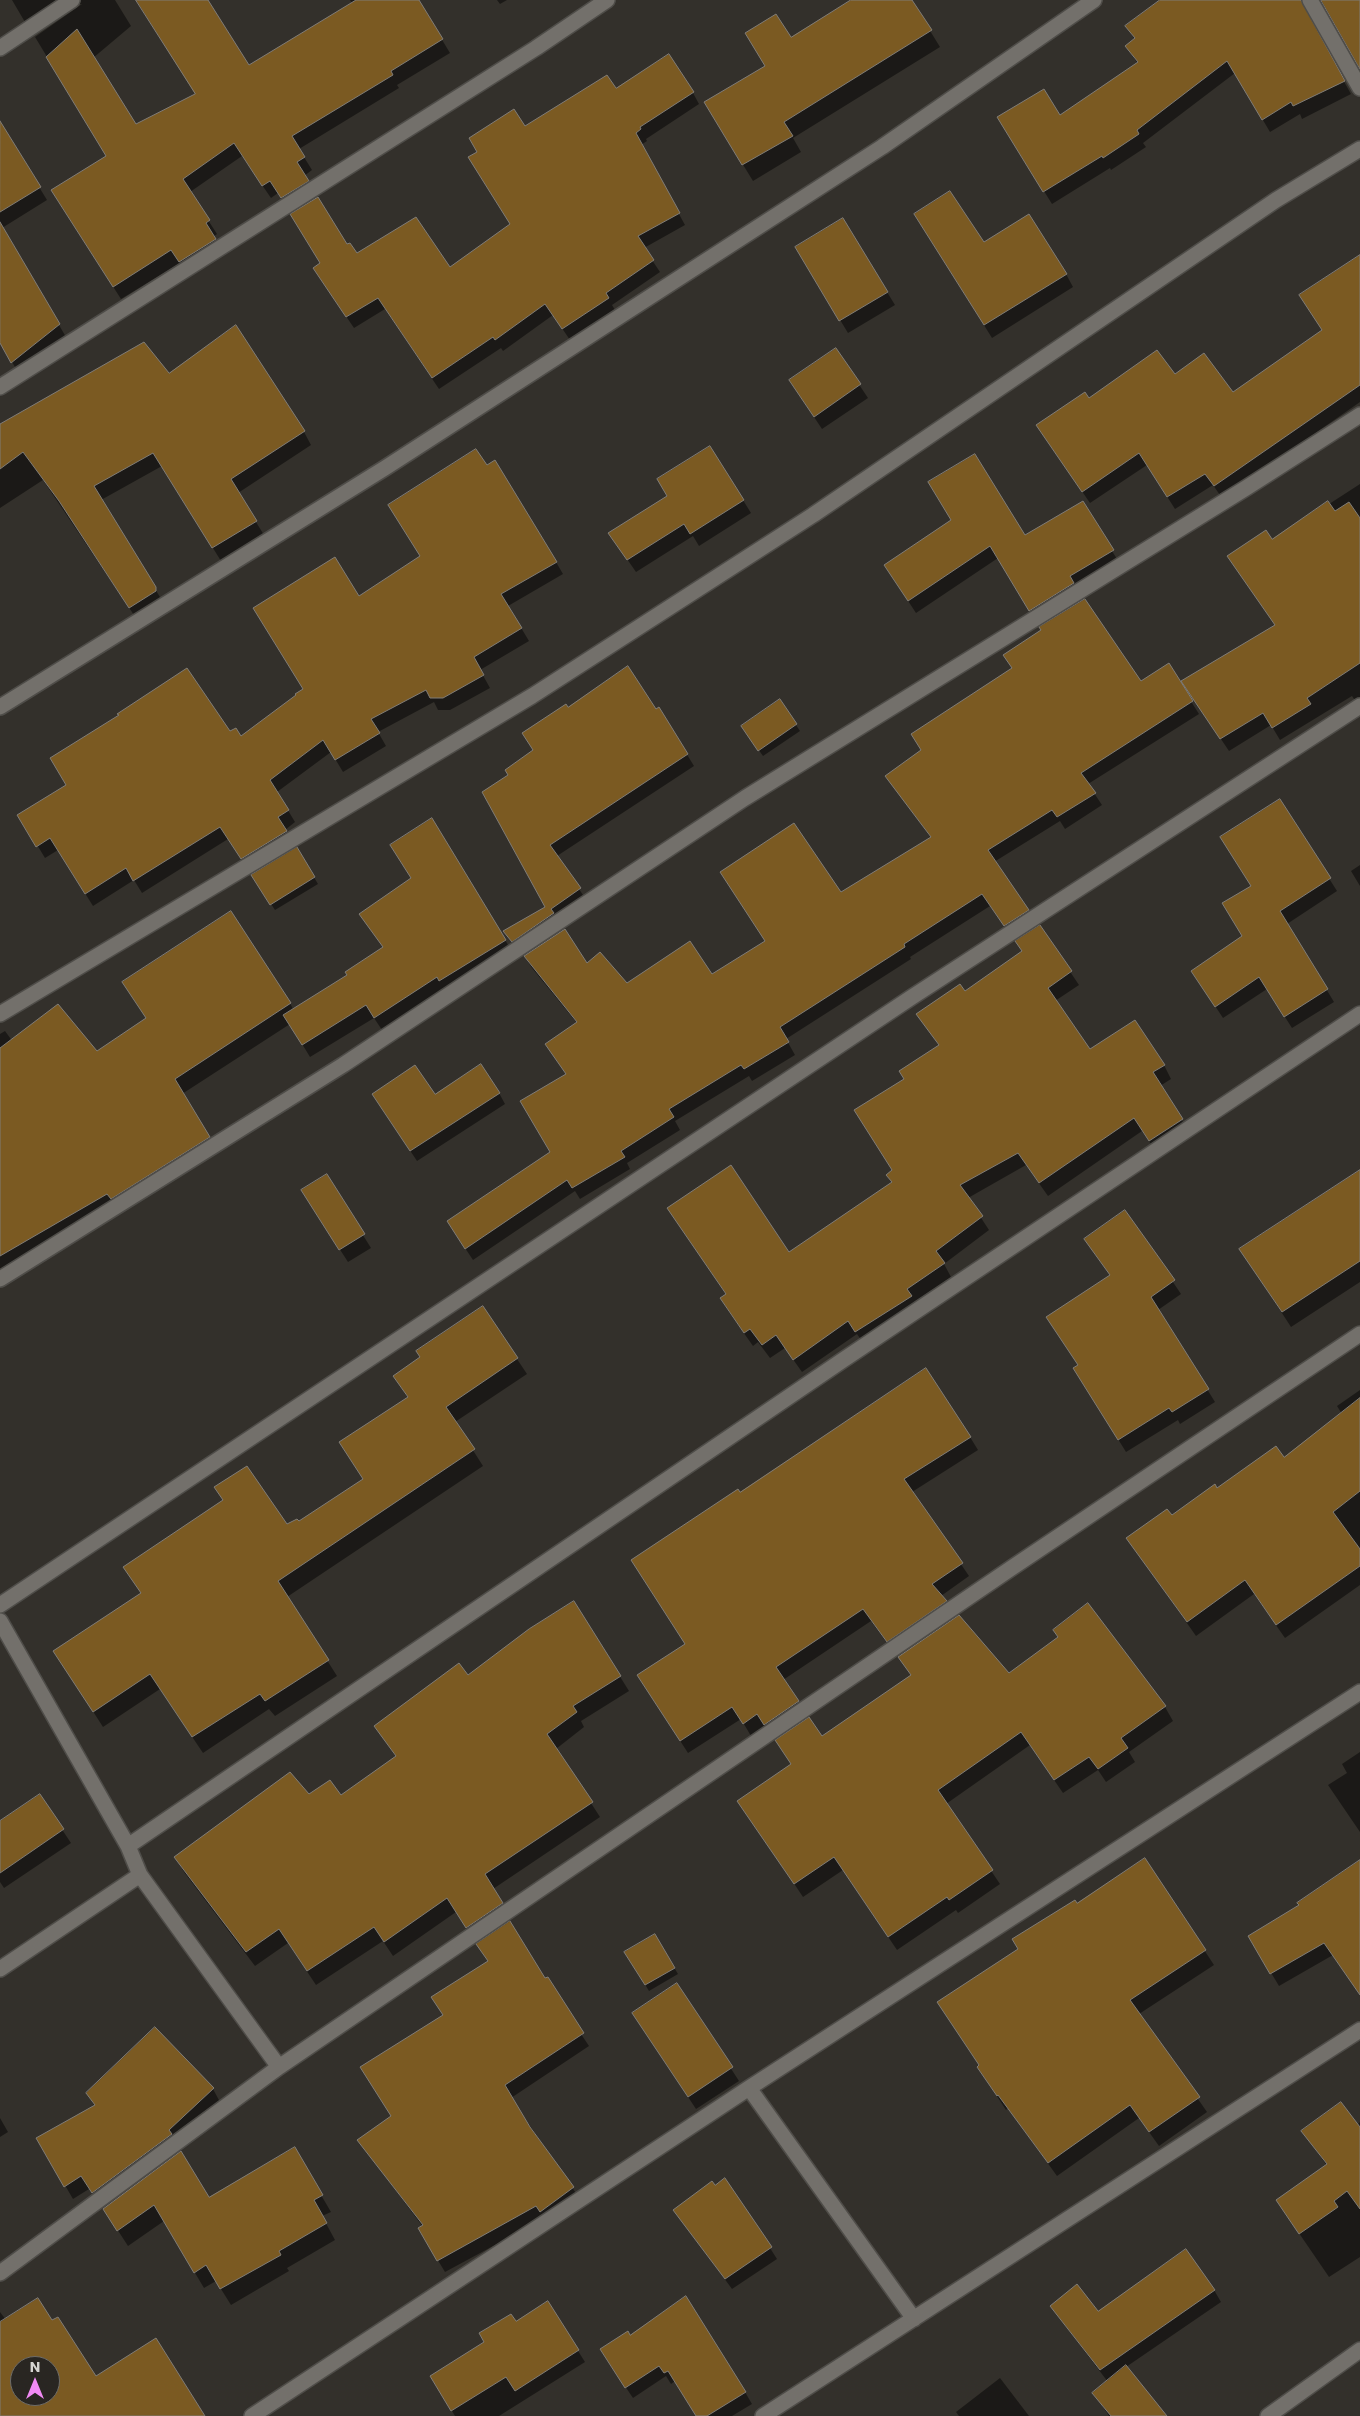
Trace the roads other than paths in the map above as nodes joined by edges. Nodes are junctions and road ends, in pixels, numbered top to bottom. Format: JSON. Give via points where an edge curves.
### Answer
{"nodes":[{"id":1,"x":72,"y":0,"type":"edge"},
{"id":2,"x":607,"y":0,"type":"edge"},
{"id":3,"x":1094,"y":0,"type":"edge"},
{"id":4,"x":1310,"y":0,"type":"edge"},
{"id":5,"x":0,"y":48,"type":"edge"},
{"id":6,"x":1360,"y":88,"type":"edge"},
{"id":7,"x":1360,"y":148,"type":"edge"},
{"id":8,"x":0,"y":387,"type":"edge"},
{"id":9,"x":1360,"y":415,"type":"edge"},
{"id":10,"x":1360,"y":706,"type":"edge"},
{"id":11,"x":0,"y":707,"type":"edge"},
{"id":12,"x":0,"y":1014,"type":"edge"},
{"id":13,"x":1360,"y":1014,"type":"edge"},
{"id":14,"x":0,"y":1279,"type":"edge"},
{"id":15,"x":1360,"y":1334,"type":"edge"},
{"id":16,"x":0,"y":1605,"type":"edge"},
{"id":17,"x":0,"y":1621,"type":"edge"},
{"id":18,"x":1360,"y":1692,"type":"edge"},
{"id":19,"x":128,"y":1846,"type":"junction"},
{"id":20,"x":140,"y":1875,"type":"junction"},
{"id":21,"x":0,"y":1969,"type":"edge"},
{"id":22,"x":1360,"y":2030,"type":"edge"},
{"id":23,"x":279,"y":2067,"type":"junction"},
{"id":24,"x":749,"y":2088,"type":"junction"},
{"id":25,"x":0,"y":2273,"type":"edge"},
{"id":26,"x":914,"y":2319,"type":"junction"},
{"id":27,"x":1360,"y":2350,"type":"edge"},
{"id":28,"x":252,"y":2416,"type":"edge"},
{"id":29,"x":763,"y":2416,"type":"edge"},
{"id":30,"x":1268,"y":2416,"type":"edge"}],
"edges":[{"from":1,"to":5,"type":"street"},
{"from":2,"to":8,"type":"street"},
{"from":3,"to":11,"type":"street","via":[[866,158],[385,468]]},
{"from":4,"to":6,"type":"street"},
{"from":7,"to":12,"type":"street","via":[[1276,200],[821,509],[532,696]]},
{"from":9,"to":14,"type":"street","via":[[745,798],[342,1065]]},
{"from":10,"to":16,"type":"street","via":[[912,997]]},
{"from":13,"to":19,"type":"street"},
{"from":15,"to":23,"type":"street"},
{"from":17,"to":19,"type":"street"},
{"from":18,"to":24,"type":"street"},
{"from":19,"to":20,"type":"street"},
{"from":20,"to":21,"type":"street"},
{"from":20,"to":23,"type":"street"},
{"from":22,"to":26,"type":"street"},
{"from":23,"to":25,"type":"street"},
{"from":24,"to":26,"type":"street"},
{"from":24,"to":28,"type":"street"},
{"from":26,"to":29,"type":"street"},
{"from":27,"to":30,"type":"street"}]}
